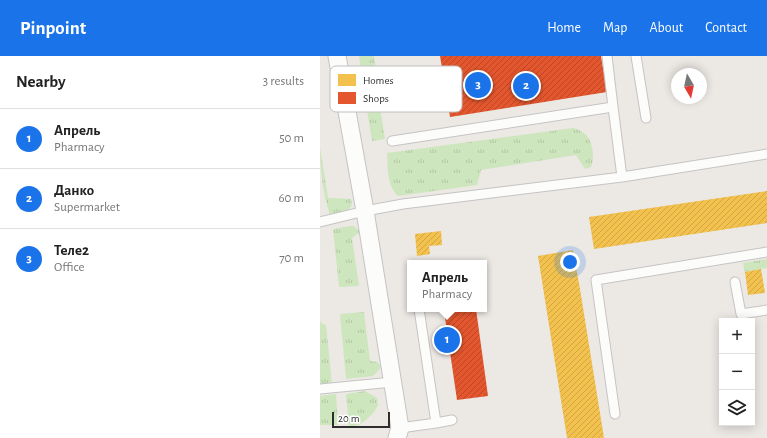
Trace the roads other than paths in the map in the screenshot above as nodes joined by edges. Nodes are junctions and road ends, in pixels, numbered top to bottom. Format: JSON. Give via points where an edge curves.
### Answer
{"nodes":[{"id":1,"x":337,"y":56,"type":"edge"},
{"id":2,"x":607,"y":56,"type":"edge"},
{"id":3,"x":636,"y":56,"type":"edge"},
{"id":4,"x":339,"y":66,"type":"edge"},
{"id":5,"x":613,"y":108,"type":"junction"},
{"id":6,"x":347,"y":112,"type":"edge"},
{"id":7,"x":646,"y":118,"type":"dead end"},
{"id":8,"x":392,"y":141,"type":"dead end"},
{"id":9,"x":767,"y":154,"type":"edge"},
{"id":10,"x":622,"y":177,"type":"junction"},
{"id":11,"x":365,"y":211,"type":"junction"},
{"id":12,"x":320,"y":222,"type":"edge"},
{"id":13,"x":767,"y":252,"type":"edge"},
{"id":14,"x":735,"y":282,"type":"dead end"},
{"id":15,"x":767,"y":310,"type":"edge"},
{"id":16,"x":419,"y":312,"type":"edge"},
{"id":17,"x":392,"y":382,"type":"junction"},
{"id":18,"x":320,"y":390,"type":"edge"},
{"id":19,"x":615,"y":414,"type":"dead end"},
{"id":20,"x":452,"y":420,"type":"dead end"},
{"id":21,"x":436,"y":423,"type":"junction"},
{"id":22,"x":399,"y":433,"type":"edge"}],
"edges":[{"from":1,"to":4,"type":"street"},
{"from":2,"to":5,"type":"lane"},
{"from":3,"to":7,"type":"lane"},
{"from":5,"to":8,"type":"lane"},
{"from":5,"to":10,"type":"lane"},
{"from":6,"to":11,"type":"street"},
{"from":9,"to":10,"type":"lane"},
{"from":10,"to":11,"type":"lane"},
{"from":11,"to":12,"type":"lane"},
{"from":11,"to":17,"type":"street"},
{"from":13,"to":19,"type":"lane","via":[[596,280]]},
{"from":14,"to":15,"type":"lane","via":[[741,314]]},
{"from":16,"to":21,"type":"lane"},
{"from":17,"to":18,"type":"lane"},
{"from":17,"to":22,"type":"street"},
{"from":20,"to":21,"type":"lane"},
{"from":21,"to":22,"type":"lane"}]}
